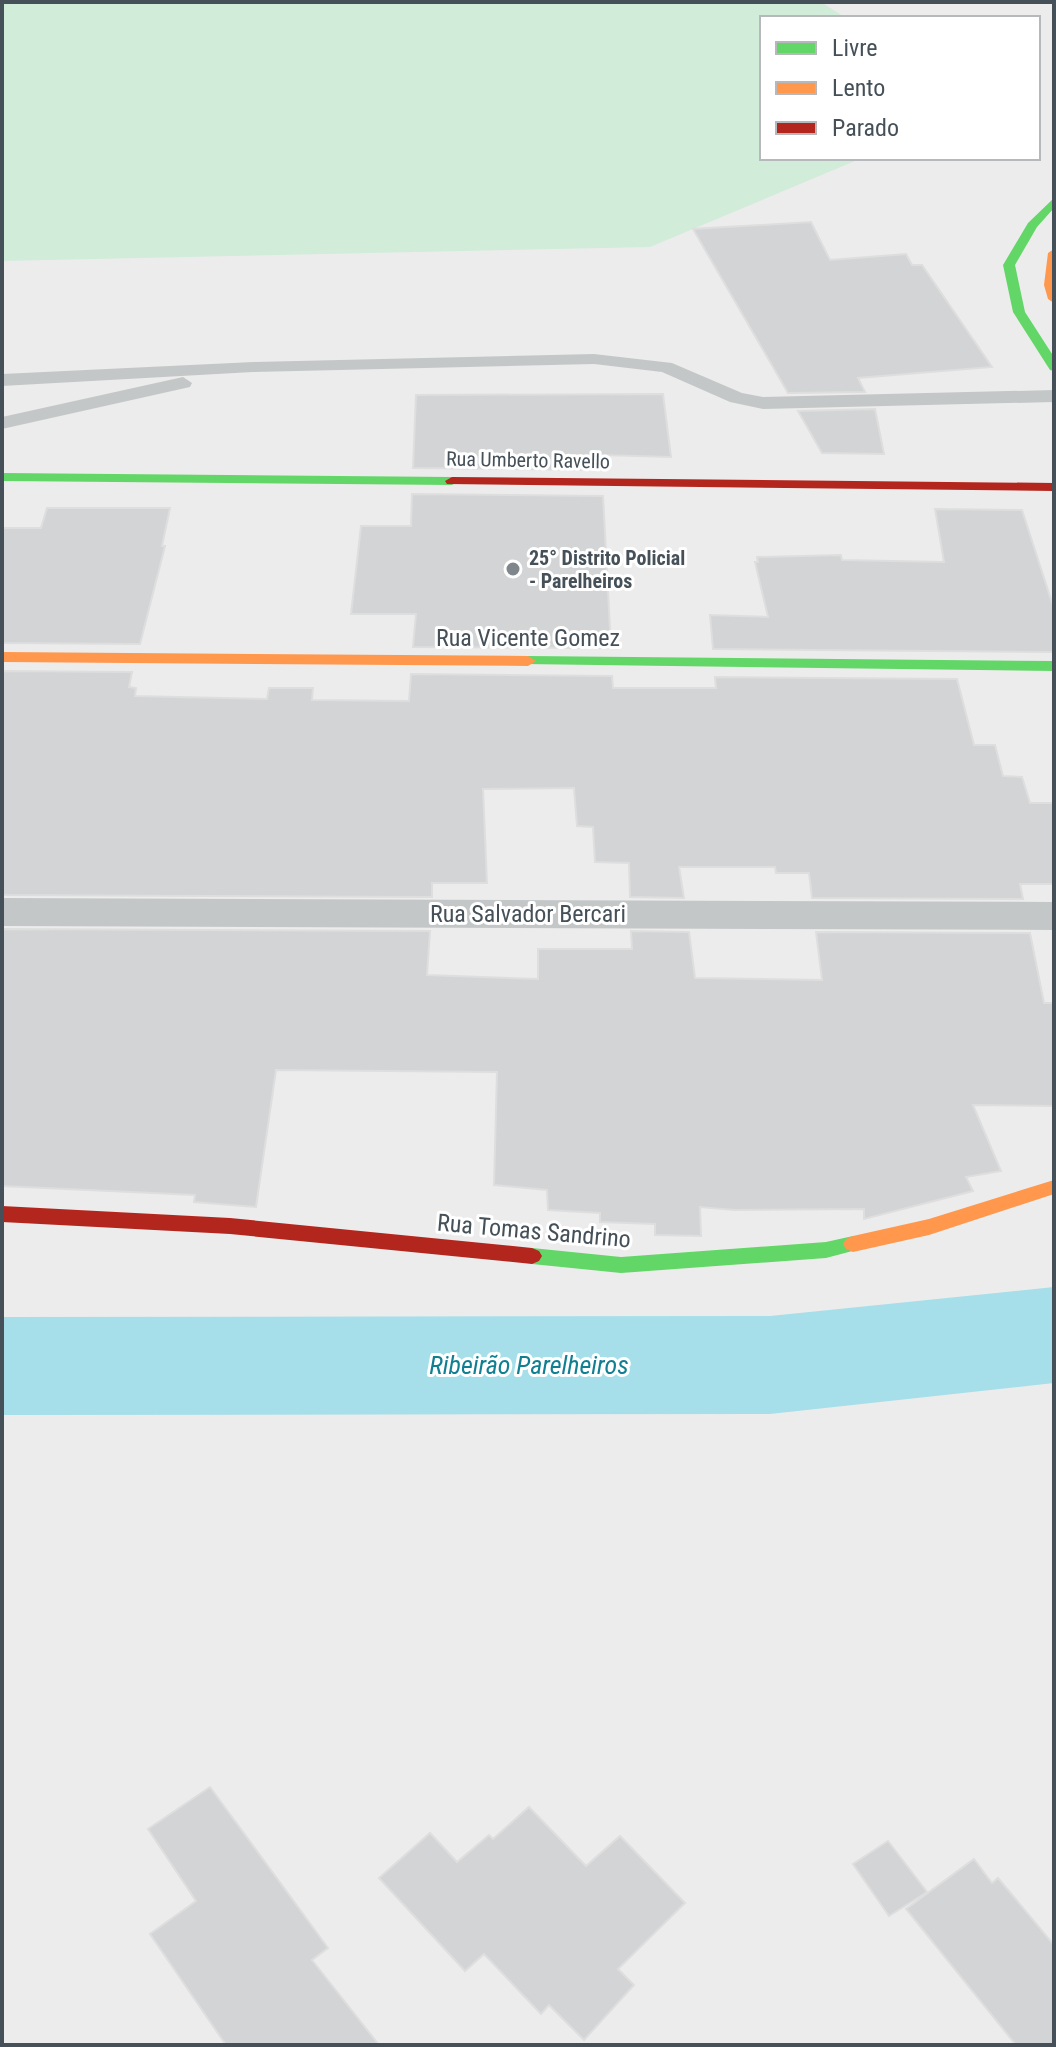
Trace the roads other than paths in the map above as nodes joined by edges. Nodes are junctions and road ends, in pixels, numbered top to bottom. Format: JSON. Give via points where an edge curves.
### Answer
{"nodes":[{"id":1,"x":1054,"y":201,"type":"edge"},
{"id":2,"x":1054,"y":253,"type":"edge"},
{"id":3,"x":1054,"y":299,"type":"edge"},
{"id":4,"x":253,"y":367,"type":"junction"},
{"id":5,"x":1054,"y":367,"type":"edge"},
{"id":6,"x":2,"y":380,"type":"edge"},
{"id":7,"x":1054,"y":396,"type":"edge"},
{"id":8,"x":2,"y":423,"type":"edge"},
{"id":9,"x":2,"y":477,"type":"edge"},
{"id":10,"x":1054,"y":487,"type":"edge"},
{"id":11,"x":2,"y":657,"type":"edge"},
{"id":12,"x":1054,"y":666,"type":"edge"},
{"id":13,"x":2,"y":912,"type":"edge"},
{"id":14,"x":1054,"y":916,"type":"edge"},
{"id":15,"x":1054,"y":1187,"type":"edge"},
{"id":16,"x":2,"y":1214,"type":"edge"}],
"edges":[{"from":1,"to":5,"type":"street","via":[[1032,225],[1009,265],[1019,312]]},
{"from":2,"to":3,"type":"street"},
{"from":4,"to":6,"type":"lane"},
{"from":4,"to":7,"type":"lane","via":[[594,359],[666,367],[737,398],[763,403]]},
{"from":4,"to":8,"type":"lane"},
{"from":9,"to":10,"type":"street","name":"Rua Umberto Ravello"},
{"from":11,"to":12,"type":"street","name":"Rua Vicente Gomez"},
{"from":13,"to":14,"type":"street","name":"Rua Salvador Bercari"},
{"from":15,"to":16,"type":"street","name":"Rua Tomas Sandrino","via":[[929,1227],[826,1250],[621,1265],[230,1226]]}]}
